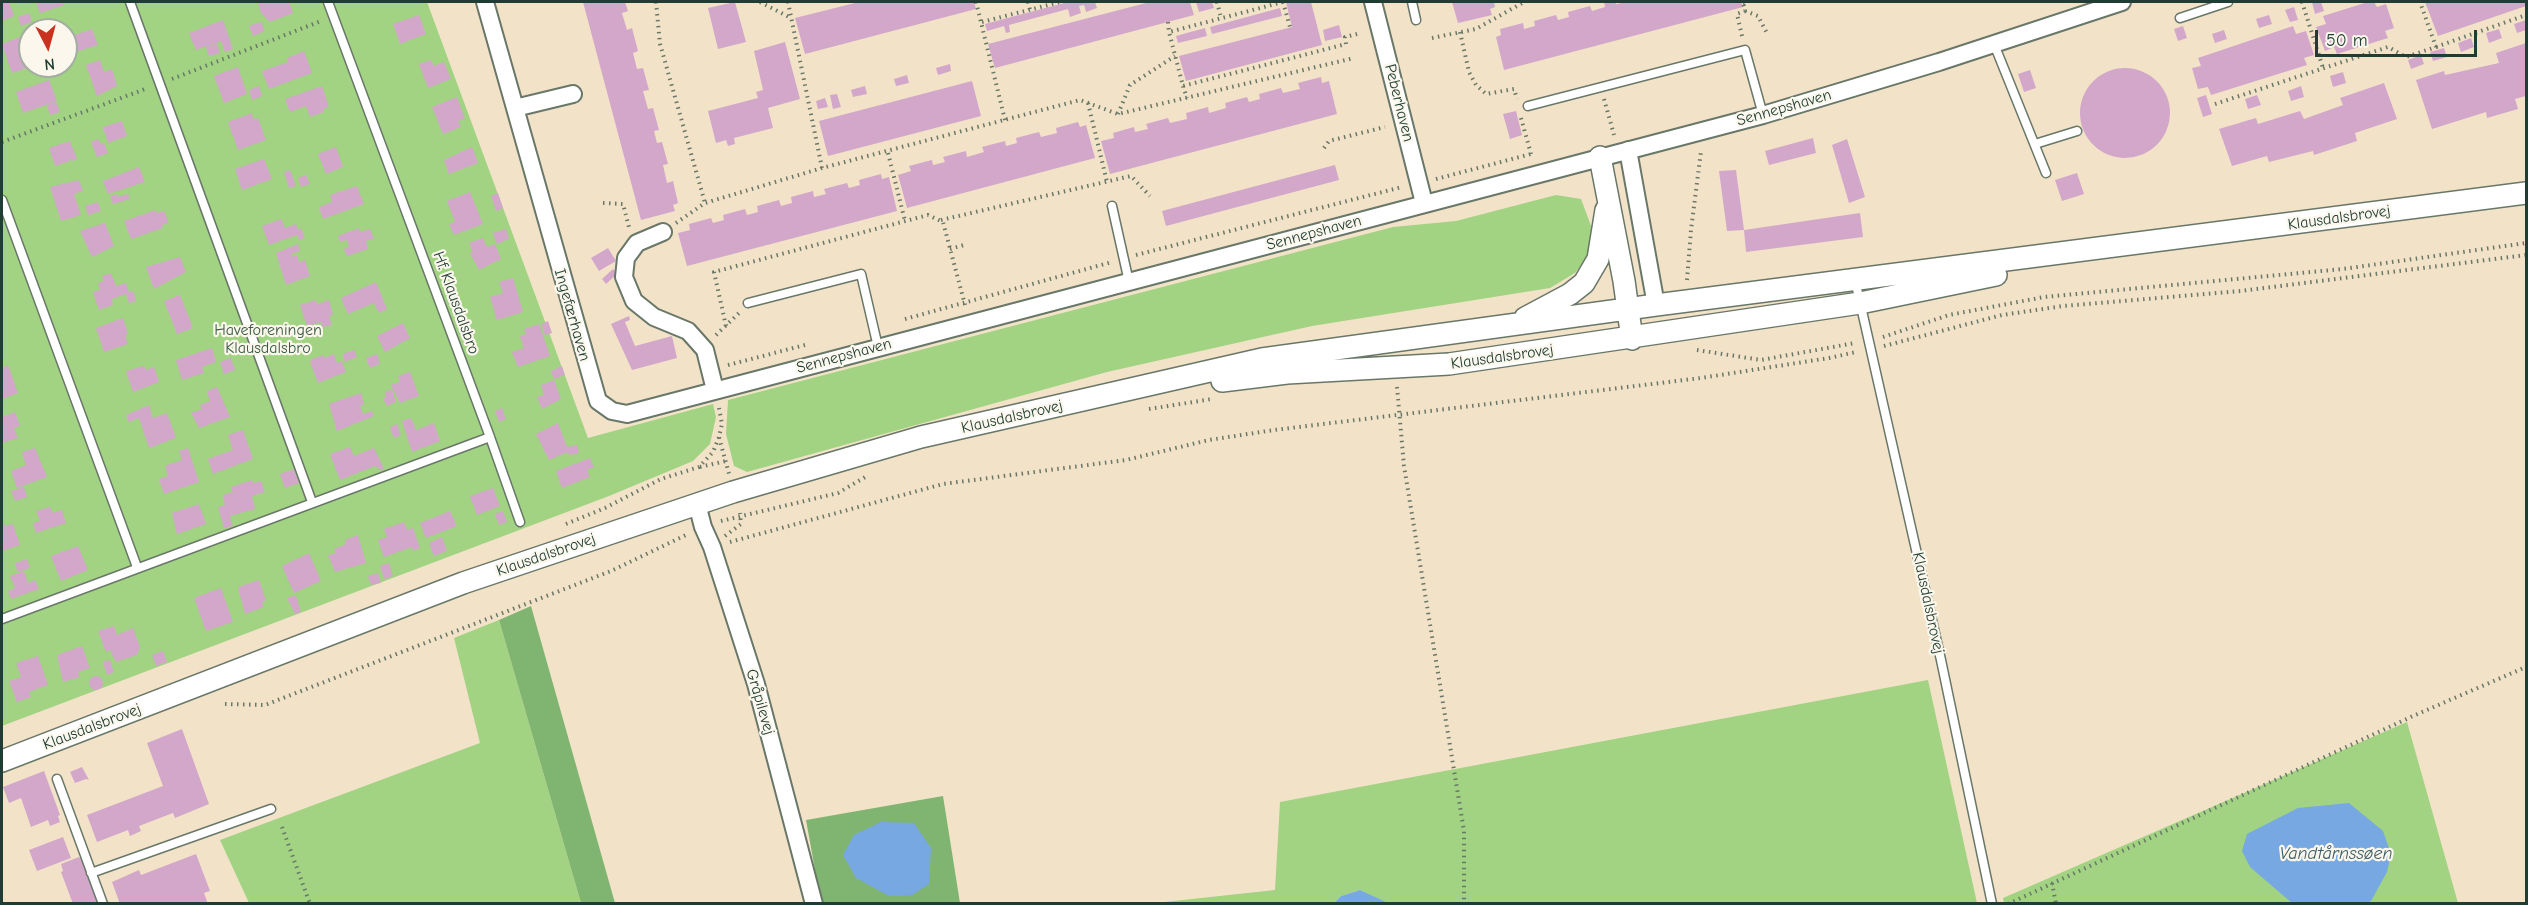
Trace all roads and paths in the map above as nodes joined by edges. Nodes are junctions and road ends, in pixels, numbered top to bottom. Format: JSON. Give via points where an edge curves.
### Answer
{"nodes":[{"id":1,"x":130,"y":2,"type":"edge"},
{"id":2,"x":328,"y":2,"type":"edge"},
{"id":3,"x":485,"y":2,"type":"edge"},
{"id":4,"x":657,"y":2,"type":"edge"},
{"id":5,"x":760,"y":2,"type":"edge"},
{"id":6,"x":788,"y":2,"type":"edge"},
{"id":7,"x":976,"y":2,"type":"edge"},
{"id":8,"x":1028,"y":2,"type":"edge"},
{"id":9,"x":1060,"y":2,"type":"edge"},
{"id":10,"x":1217,"y":2,"type":"edge"},
{"id":11,"x":1283,"y":2,"type":"edge"},
{"id":12,"x":1373,"y":2,"type":"edge"},
{"id":13,"x":1412,"y":2,"type":"edge"},
{"id":14,"x":1518,"y":2,"type":"edge"},
{"id":15,"x":1524,"y":2,"type":"edge"},
{"id":16,"x":1743,"y":2,"type":"edge"},
{"id":17,"x":1749,"y":2,"type":"edge"},
{"id":18,"x":2122,"y":2,"type":"edge"},
{"id":19,"x":2228,"y":2,"type":"edge"},
{"id":20,"x":2302,"y":2,"type":"edge"},
{"id":21,"x":2421,"y":2,"type":"edge"},
{"id":22,"x":1030,"y":10,"type":"junction"},
{"id":23,"x":1745,"y":11,"type":"junction"},
{"id":24,"x":2526,"y":15,"type":"edge"},
{"id":25,"x":791,"y":18,"type":"junction"},
{"id":26,"x":1221,"y":18,"type":"junction"},
{"id":27,"x":2180,"y":18,"type":"dead end"},
{"id":28,"x":1416,"y":20,"type":"dead end"},
{"id":29,"x":982,"y":22,"type":"junction"},
{"id":30,"x":1168,"y":22,"type":"dead end"},
{"id":31,"x":1290,"y":27,"type":"dead end"},
{"id":32,"x":1380,"y":28,"type":"junction"},
{"id":33,"x":1169,"y":32,"type":"junction"},
{"id":34,"x":1460,"y":33,"type":"junction"},
{"id":35,"x":1768,"y":35,"type":"dead end"},
{"id":36,"x":1432,"y":38,"type":"dead end"},
{"id":37,"x":1994,"y":44,"type":"junction"},
{"id":38,"x":2436,"y":47,"type":"junction"},
{"id":39,"x":1745,"y":50,"type":"junction"},
{"id":40,"x":1174,"y":56,"type":"junction"},
{"id":41,"x":1354,"y":58,"type":"dead end"},
{"id":42,"x":2324,"y":68,"type":"junction"},
{"id":43,"x":1183,"y":86,"type":"junction"},
{"id":44,"x":1601,"y":87,"type":"junction"},
{"id":45,"x":573,"y":94,"type":"dead end"},
{"id":46,"x":1186,"y":98,"type":"junction"},
{"id":47,"x":1088,"y":103,"type":"junction"},
{"id":48,"x":2215,"y":104,"type":"dead end"},
{"id":49,"x":1528,"y":106,"type":"dead end"},
{"id":50,"x":515,"y":108,"type":"junction"},
{"id":51,"x":1118,"y":114,"type":"junction"},
{"id":52,"x":1763,"y":115,"type":"junction"},
{"id":53,"x":1005,"y":120,"type":"junction"},
{"id":54,"x":1404,"y":122,"type":"junction"},
{"id":55,"x":2077,"y":131,"type":"dead end"},
{"id":56,"x":1699,"y":132,"type":"junction"},
{"id":57,"x":2035,"y":144,"type":"junction"},
{"id":58,"x":1324,"y":148,"type":"dead end"},
{"id":59,"x":888,"y":153,"type":"junction"},
{"id":60,"x":1616,"y":154,"type":"junction"},
{"id":61,"x":822,"y":168,"type":"junction"},
{"id":62,"x":2046,"y":173,"type":"dead end"},
{"id":63,"x":1536,"y":174,"type":"junction"},
{"id":64,"x":1107,"y":182,"type":"junction"},
{"id":65,"x":2526,"y":193,"type":"edge"},
{"id":66,"x":1608,"y":195,"type":"junction"},
{"id":67,"x":1150,"y":196,"type":"dead end"},
{"id":68,"x":2,"y":200,"type":"edge"},
{"id":69,"x":603,"y":203,"type":"dead end"},
{"id":70,"x":705,"y":203,"type":"junction"},
{"id":71,"x":1424,"y":204,"type":"junction"},
{"id":72,"x":1112,"y":206,"type":"dead end"},
{"id":73,"x":905,"y":221,"type":"junction"},
{"id":74,"x":940,"y":221,"type":"junction"},
{"id":75,"x":663,"y":232,"type":"joint"},
{"id":76,"x":631,"y":235,"type":"dead end"},
{"id":77,"x":2152,"y":243,"type":"junction"},
{"id":78,"x":2526,"y":243,"type":"edge"},
{"id":79,"x":964,"y":245,"type":"dead end"},
{"id":80,"x":950,"y":249,"type":"junction"},
{"id":81,"x":2526,"y":255,"type":"edge"},
{"id":82,"x":1855,"y":280,"type":"junction"},
{"id":83,"x":1129,"y":282,"type":"junction"},
{"id":84,"x":1687,"y":284,"type":"dead end"},
{"id":85,"x":748,"y":303,"type":"joint"},
{"id":86,"x":1860,"y":303,"type":"junction"},
{"id":87,"x":1656,"y":305,"type":"junction"},
{"id":88,"x":1628,"y":309,"type":"junction"},
{"id":89,"x":970,"y":323,"type":"junction"},
{"id":90,"x":1511,"y":325,"type":"junction"},
{"id":91,"x":726,"y":326,"type":"junction"},
{"id":92,"x":1632,"y":339,"type":"junction"},
{"id":93,"x":1871,"y":344,"type":"junction"},
{"id":94,"x":701,"y":346,"type":"junction"},
{"id":95,"x":878,"y":347,"type":"junction"},
{"id":96,"x":1686,"y":351,"type":"dead end"},
{"id":97,"x":1407,"y":382,"type":"dead end"},
{"id":98,"x":715,"y":390,"type":"junction"},
{"id":99,"x":1106,"y":396,"type":"junction"},
{"id":100,"x":1215,"y":399,"type":"dead end"},
{"id":101,"x":1148,"y":409,"type":"dead end"},
{"id":102,"x":1399,"y":416,"type":"junction"},
{"id":103,"x":490,"y":437,"type":"junction"},
{"id":104,"x":726,"y":461,"type":"dead end"},
{"id":105,"x":699,"y":467,"type":"dead end"},
{"id":106,"x":874,"y":472,"type":"dead end"},
{"id":107,"x":312,"y":502,"type":"junction"},
{"id":108,"x":697,"y":504,"type":"junction"},
{"id":109,"x":520,"y":522,"type":"dead end"},
{"id":110,"x":703,"y":527,"type":"junction"},
{"id":111,"x":711,"y":547,"type":"junction"},
{"id":112,"x":137,"y":567,"type":"junction"},
{"id":113,"x":2,"y":619,"type":"edge"},
{"id":114,"x":2526,"y":667,"type":"edge"},
{"id":115,"x":225,"y":704,"type":"dead end"},
{"id":116,"x":2,"y":761,"type":"edge"},
{"id":117,"x":57,"y":779,"type":"dead end"},
{"id":118,"x":271,"y":809,"type":"dead end"},
{"id":119,"x":282,"y":827,"type":"dead end"},
{"id":120,"x":91,"y":873,"type":"junction"},
{"id":121,"x":2052,"y":883,"type":"junction"},
{"id":122,"x":104,"y":903,"type":"edge"},
{"id":123,"x":310,"y":903,"type":"edge"},
{"id":124,"x":814,"y":903,"type":"edge"},
{"id":125,"x":1464,"y":903,"type":"edge"},
{"id":126,"x":1992,"y":903,"type":"edge"},
{"id":127,"x":2008,"y":903,"type":"edge"},
{"id":128,"x":2056,"y":903,"type":"edge"}],
"edges":[{"from":1,"to":107,"type":"lane"},
{"from":2,"to":103,"type":"lane","name":"Hf. Klausdalsbro"},
{"from":3,"to":50,"type":"street","name":"Ingefærhaven"},
{"from":4,"to":70,"type":"path","via":[[660,44]]},
{"from":5,"to":25,"type":"path"},
{"from":6,"to":25,"type":"path"},
{"from":7,"to":29,"type":"path"},
{"from":8,"to":22,"type":"path"},
{"from":9,"to":22,"type":"path"},
{"from":10,"to":26,"type":"path"},
{"from":11,"to":26,"type":"path"},
{"from":11,"to":31,"type":"path"},
{"from":12,"to":32,"type":"street","name":"Peberhaven"},
{"from":13,"to":28,"type":"lane"},
{"from":14,"to":15,"type":"path"},
{"from":14,"to":34,"type":"path","via":[[1476,29]]},
{"from":16,"to":17,"type":"path"},
{"from":16,"to":23,"type":"path"},
{"from":18,"to":37,"type":"street","name":"Sennepshaven"},
{"from":19,"to":27,"type":"lane"},
{"from":20,"to":42,"type":"path"},
{"from":21,"to":38,"type":"path"},
{"from":22,"to":29,"type":"path"},
{"from":23,"to":35,"type":"path","via":[[1758,16]]},
{"from":23,"to":39,"type":"path","via":[[1737,14]]},
{"from":24,"to":38,"type":"path"},
{"from":25,"to":61,"type":"path"},
{"from":26,"to":33,"type":"path"},
{"from":29,"to":53,"type":"path"},
{"from":30,"to":33,"type":"path"},
{"from":32,"to":43,"type":"path","via":[[1345,37],[1346,44]]},
{"from":32,"to":54,"type":"street","name":"Peberhaven"},
{"from":33,"to":40,"type":"path"},
{"from":34,"to":36,"type":"path"},
{"from":34,"to":63,"type":"path","via":[[1476,85],[1486,94],[1514,89]]},
{"from":37,"to":52,"type":"street","name":"Sennepshaven"},
{"from":37,"to":57,"type":"lane"},
{"from":38,"to":42,"type":"path","via":[[2406,57],[2388,47]]},
{"from":39,"to":44,"type":"lane"},
{"from":39,"to":52,"type":"lane"},
{"from":40,"to":43,"type":"path"},
{"from":40,"to":51,"type":"path","via":[[1130,86]]},
{"from":41,"to":46,"type":"path"},
{"from":42,"to":48,"type":"path"},
{"from":43,"to":46,"type":"path"},
{"from":44,"to":49,"type":"lane"},
{"from":44,"to":60,"type":"path"},
{"from":45,"to":50,"type":"street"},
{"from":46,"to":51,"type":"path"},
{"from":47,"to":51,"type":"path"},
{"from":47,"to":53,"type":"path","via":[[1080,100]]},
{"from":47,"to":64,"type":"path"},
{"from":50,"to":98,"type":"street","name":"Ingefærhaven","via":[[598,401],[612,411],[627,414]]},
{"from":52,"to":56,"type":"street","name":"Sennepshaven"},
{"from":53,"to":59,"type":"path"},
{"from":54,"to":58,"type":"path","via":[[1329,141]]},
{"from":54,"to":71,"type":"street","name":"Peberhaven"},
{"from":55,"to":57,"type":"lane"},
{"from":56,"to":60,"type":"street","name":"Sennepshaven"},
{"from":56,"to":84,"type":"path","via":[[1702,155],[1695,187]]},
{"from":57,"to":62,"type":"lane"},
{"from":59,"to":61,"type":"path"},
{"from":59,"to":73,"type":"path"},
{"from":60,"to":63,"type":"street","name":"Sennepshaven"},
{"from":60,"to":66,"type":"street"},
{"from":60,"to":87,"type":"street"},
{"from":61,"to":70,"type":"path"},
{"from":63,"to":71,"type":"street","name":"Sennepshaven"},
{"from":64,"to":67,"type":"path","via":[[1131,176]]},
{"from":64,"to":74,"type":"path"},
{"from":65,"to":77,"type":"street","name":"Klausdalsbrovej"},
{"from":66,"to":88,"type":"street"},
{"from":66,"to":90,"type":"street","via":[[1598,259],[1584,283]]},
{"from":68,"to":112,"type":"lane"},
{"from":69,"to":76,"type":"path","via":[[623,204]]},
{"from":70,"to":75,"type":"path"},
{"from":71,"to":83,"type":"street","name":"Sennepshaven"},
{"from":72,"to":83,"type":"lane"},
{"from":73,"to":74,"type":"path","via":[[928,215]]},
{"from":73,"to":91,"type":"path","via":[[714,272]]},
{"from":74,"to":80,"type":"path"},
{"from":75,"to":94,"type":"street","via":[[637,243],[626,258],[624,278],[634,301],[654,317],[688,331]]},
{"from":77,"to":82,"type":"street","name":"Klausdalsbrovej"},
{"from":77,"to":86,"type":"street","name":"Klausdalsbrovej"},
{"from":78,"to":93,"type":"path","via":[[2343,269],[2044,297],[1949,315]]},
{"from":79,"to":80,"type":"path"},
{"from":80,"to":89,"type":"path"},
{"from":81,"to":93,"type":"path","via":[[2241,291],[2063,306],[2002,315],[1896,344]]},
{"from":82,"to":86,"type":"lane","name":"Klausdalsbrovej"},
{"from":82,"to":87,"type":"street","name":"Klausdalsbrovej"},
{"from":83,"to":89,"type":"street","name":"Sennepshaven"},
{"from":85,"to":91,"type":"path"},
{"from":85,"to":95,"type":"lane","via":[[861,274]]},
{"from":86,"to":92,"type":"street","name":"Klausdalsbrovej"},
{"from":86,"to":93,"type":"lane","name":"Klausdalsbrovej"},
{"from":87,"to":88,"type":"street","name":"Klausdalsbrovej"},
{"from":87,"to":92,"type":"street"},
{"from":88,"to":90,"type":"street","name":"Klausdalsbrovej"},
{"from":88,"to":92,"type":"street"},
{"from":89,"to":95,"type":"street","name":"Sennepshaven"},
{"from":90,"to":99,"type":"street","name":"Klausdalsbrovej","via":[[1262,359]]},
{"from":91,"to":94,"type":"path"},
{"from":92,"to":99,"type":"street","name":"Klausdalsbrovej","via":[[1449,364],[1287,373]]},
{"from":93,"to":96,"type":"path","via":[[1761,360]]},
{"from":93,"to":102,"type":"path","via":[[1829,358],[1701,378]]},
{"from":93,"to":126,"type":"lane","name":"Klausdalsbrovej"},
{"from":94,"to":98,"type":"street"},
{"from":95,"to":98,"type":"street","name":"Sennepshaven"},
{"from":97,"to":102,"type":"path","via":[[1396,383]]},
{"from":99,"to":108,"type":"street","name":"Klausdalsbrovej","via":[[921,437]]},
{"from":100,"to":101,"type":"path"},
{"from":102,"to":111,"type":"path","via":[[1209,440],[1126,459],[943,484]]},
{"from":102,"to":125,"type":"path","via":[[1464,831]]},
{"from":103,"to":107,"type":"lane"},
{"from":103,"to":109,"type":"lane","name":"Hf. Klausdalsbro"},
{"from":104,"to":105,"type":"path"},
{"from":106,"to":110,"type":"path","via":[[838,493]]},
{"from":107,"to":112,"type":"lane"},
{"from":108,"to":110,"type":"street","name":"Gråpilevej"},
{"from":108,"to":116,"type":"street","name":"Klausdalsbrovej","via":[[463,583]]},
{"from":110,"to":111,"type":"street","name":"Gråpilevej"},
{"from":110,"to":115,"type":"path","via":[[611,571],[265,705]]},
{"from":111,"to":124,"type":"street","name":"Gråpilevej","via":[[756,684]]},
{"from":112,"to":113,"type":"lane"},
{"from":114,"to":121,"type":"path"},
{"from":117,"to":120,"type":"lane"},
{"from":118,"to":120,"type":"lane"},
{"from":119,"to":123,"type":"path"},
{"from":120,"to":122,"type":"lane"},
{"from":121,"to":127,"type":"path"},
{"from":121,"to":128,"type":"path"}]}
